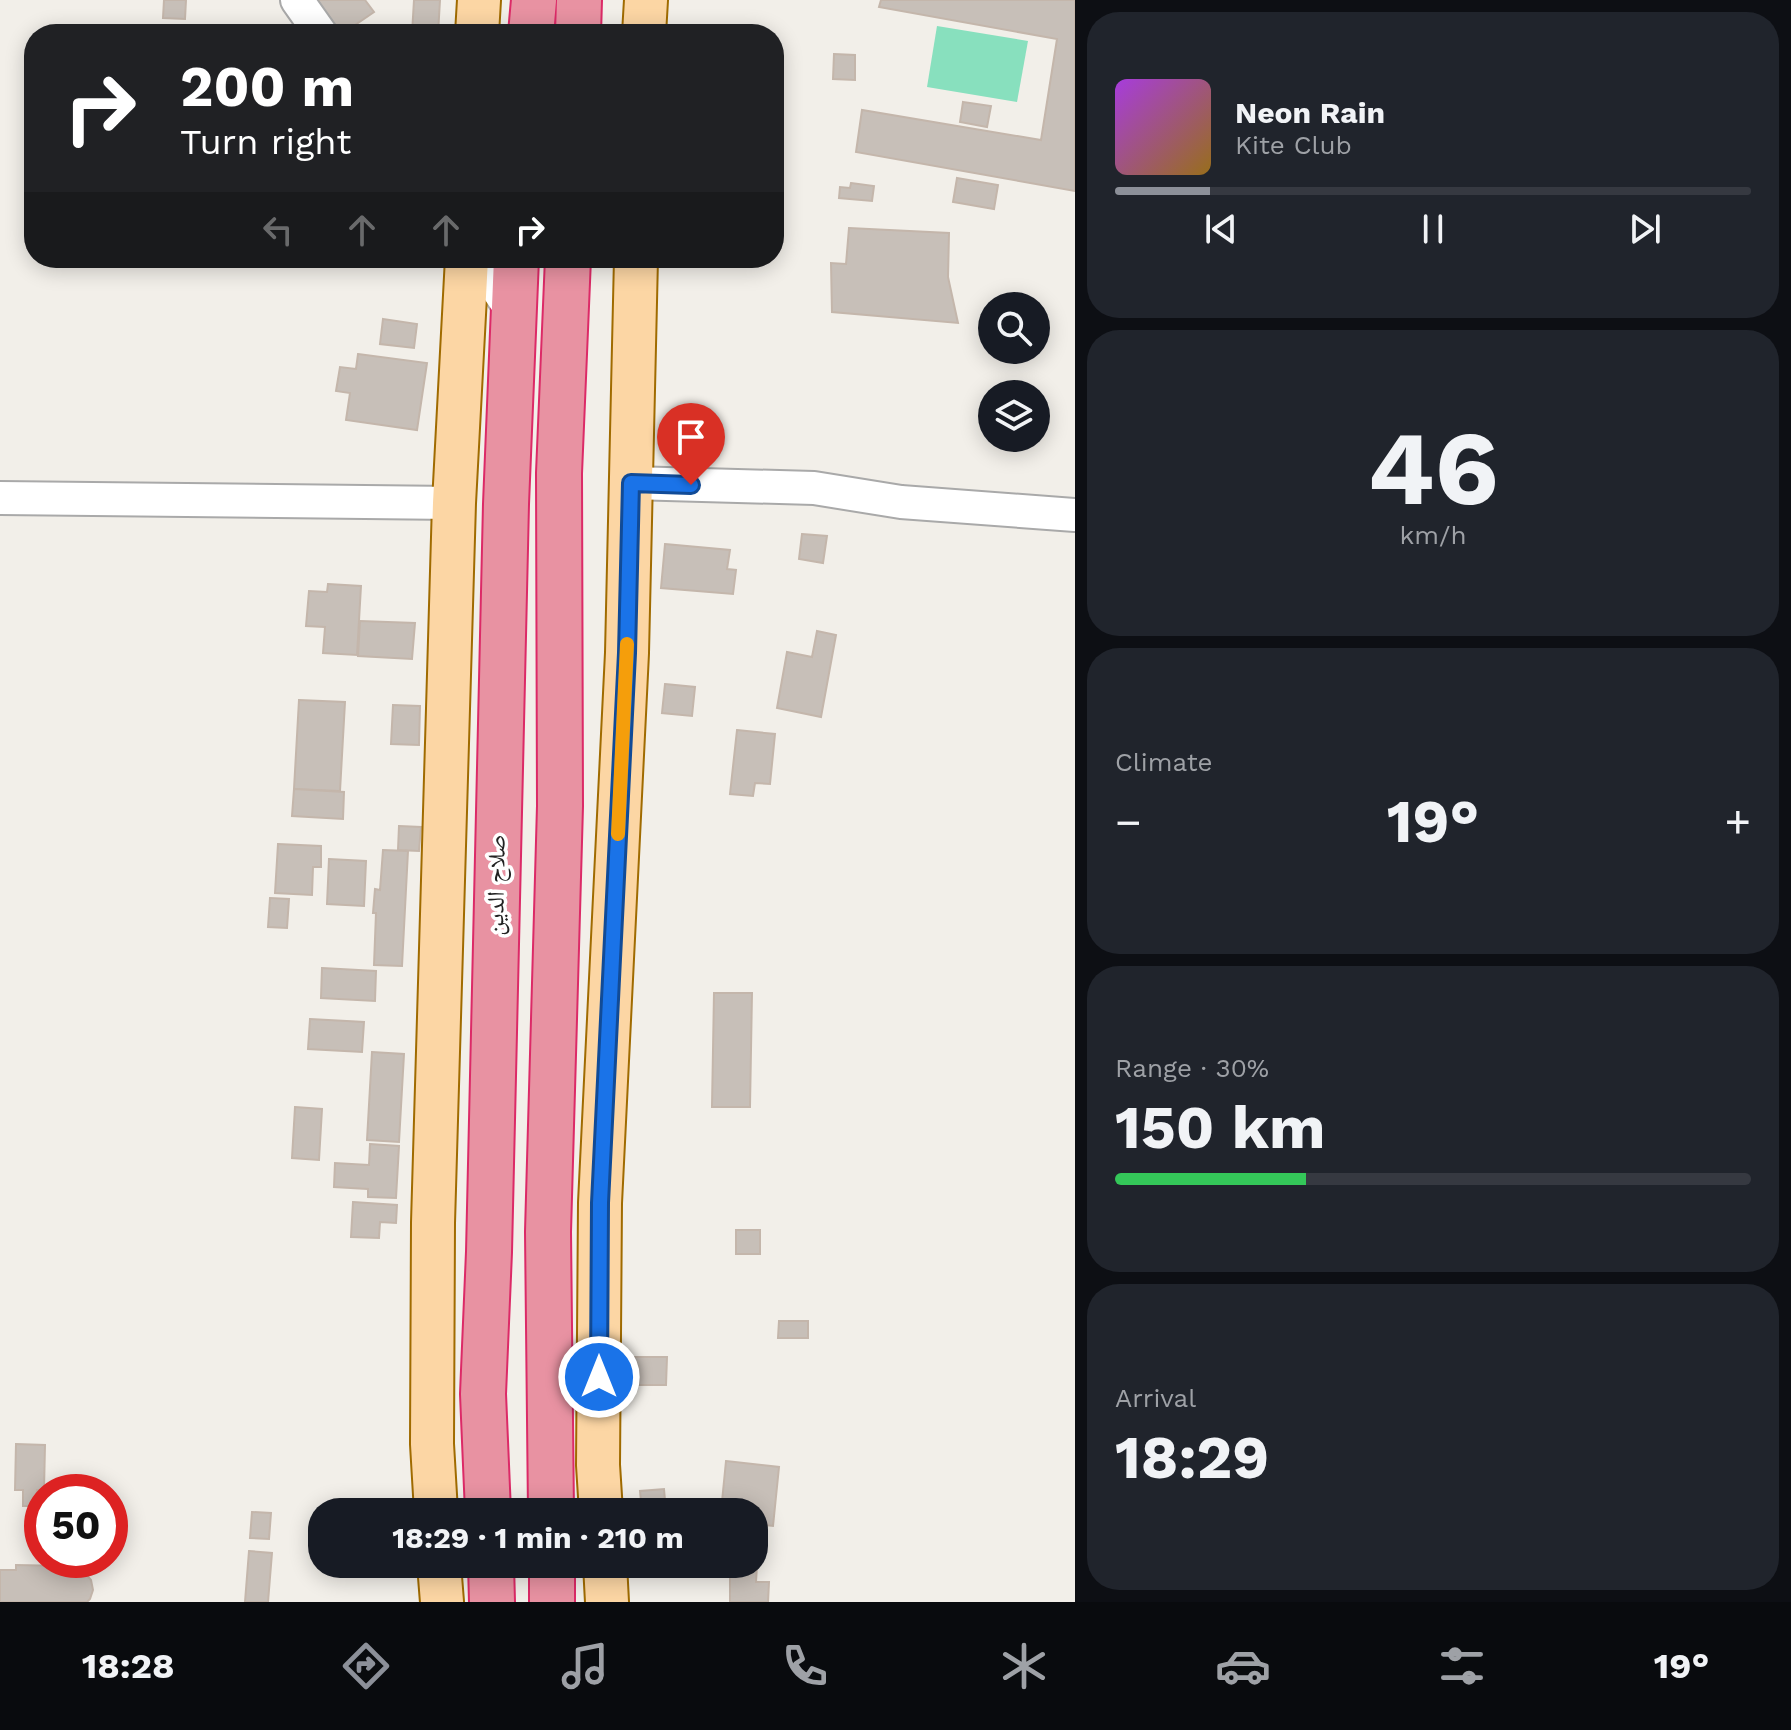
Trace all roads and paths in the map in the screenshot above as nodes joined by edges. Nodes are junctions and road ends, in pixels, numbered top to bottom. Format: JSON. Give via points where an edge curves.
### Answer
{"nodes":[{"id":1,"x":297,"y":0,"type":"edge"},
{"id":2,"x":479,"y":0,"type":"edge"},
{"id":3,"x":534,"y":0,"type":"edge"},
{"id":4,"x":579,"y":0,"type":"edge"},
{"id":5,"x":646,"y":0,"type":"edge"},
{"id":6,"x":314,"y":24,"type":"edge"},
{"id":7,"x":478,"y":24,"type":"edge"},
{"id":8,"x":532,"y":24,"type":"edge"},
{"id":9,"x":578,"y":24,"type":"edge"},
{"id":10,"x":645,"y":24,"type":"edge"},
{"id":11,"x":466,"y":268,"type":"edge"},
{"id":12,"x":483,"y":268,"type":"edge"},
{"id":13,"x":515,"y":268,"type":"edge"},
{"id":14,"x":568,"y":268,"type":"edge"},
{"id":15,"x":636,"y":268,"type":"edge"},
{"id":16,"x":512,"y":311,"type":"junction"},
{"id":17,"x":631,"y":483,"type":"junction"},
{"id":18,"x":0,"y":498,"type":"edge"},
{"id":19,"x":454,"y":503,"type":"junction"},
{"id":20,"x":1075,"y":515,"type":"edge"},
{"id":21,"x":435,"y":1498,"type":"edge"},
{"id":22,"x":487,"y":1498,"type":"edge"},
{"id":23,"x":551,"y":1498,"type":"edge"},
{"id":24,"x":600,"y":1498,"type":"edge"},
{"id":25,"x":440,"y":1578,"type":"edge"},
{"id":26,"x":491,"y":1578,"type":"edge"},
{"id":27,"x":552,"y":1578,"type":"edge"},
{"id":28,"x":606,"y":1578,"type":"edge"},
{"id":29,"x":442,"y":1602,"type":"edge"},
{"id":30,"x":492,"y":1602,"type":"edge"},
{"id":31,"x":552,"y":1602,"type":"edge"},
{"id":32,"x":607,"y":1602,"type":"edge"}],
"edges":[{"from":1,"to":6,"type":"street"},
{"from":2,"to":7,"type":"main road"},
{"from":3,"to":8,"type":"highway"},
{"from":4,"to":9,"type":"highway"},
{"from":5,"to":10,"type":"main road"},
{"from":11,"to":19,"type":"main road"},
{"from":12,"to":16,"type":"street"},
{"from":13,"to":16,"type":"highway","name":"صلاح الدين"},
{"from":14,"to":23,"type":"highway","via":[[559,473],[560,822],[548,1232]]},
{"from":15,"to":17,"type":"main road"},
{"from":16,"to":22,"type":"highway","name":"صلاح الدين","via":[[483,1394]]},
{"from":17,"to":20,"type":"street","via":[[814,488],[901,502]]},
{"from":17,"to":24,"type":"main road","via":[[600,1203]]},
{"from":18,"to":19,"type":"street"},
{"from":19,"to":21,"type":"main road","via":[[433,1223]]},
{"from":25,"to":29,"type":"main road"},
{"from":26,"to":30,"type":"highway"},
{"from":27,"to":31,"type":"highway"},
{"from":28,"to":32,"type":"main road"}]}
